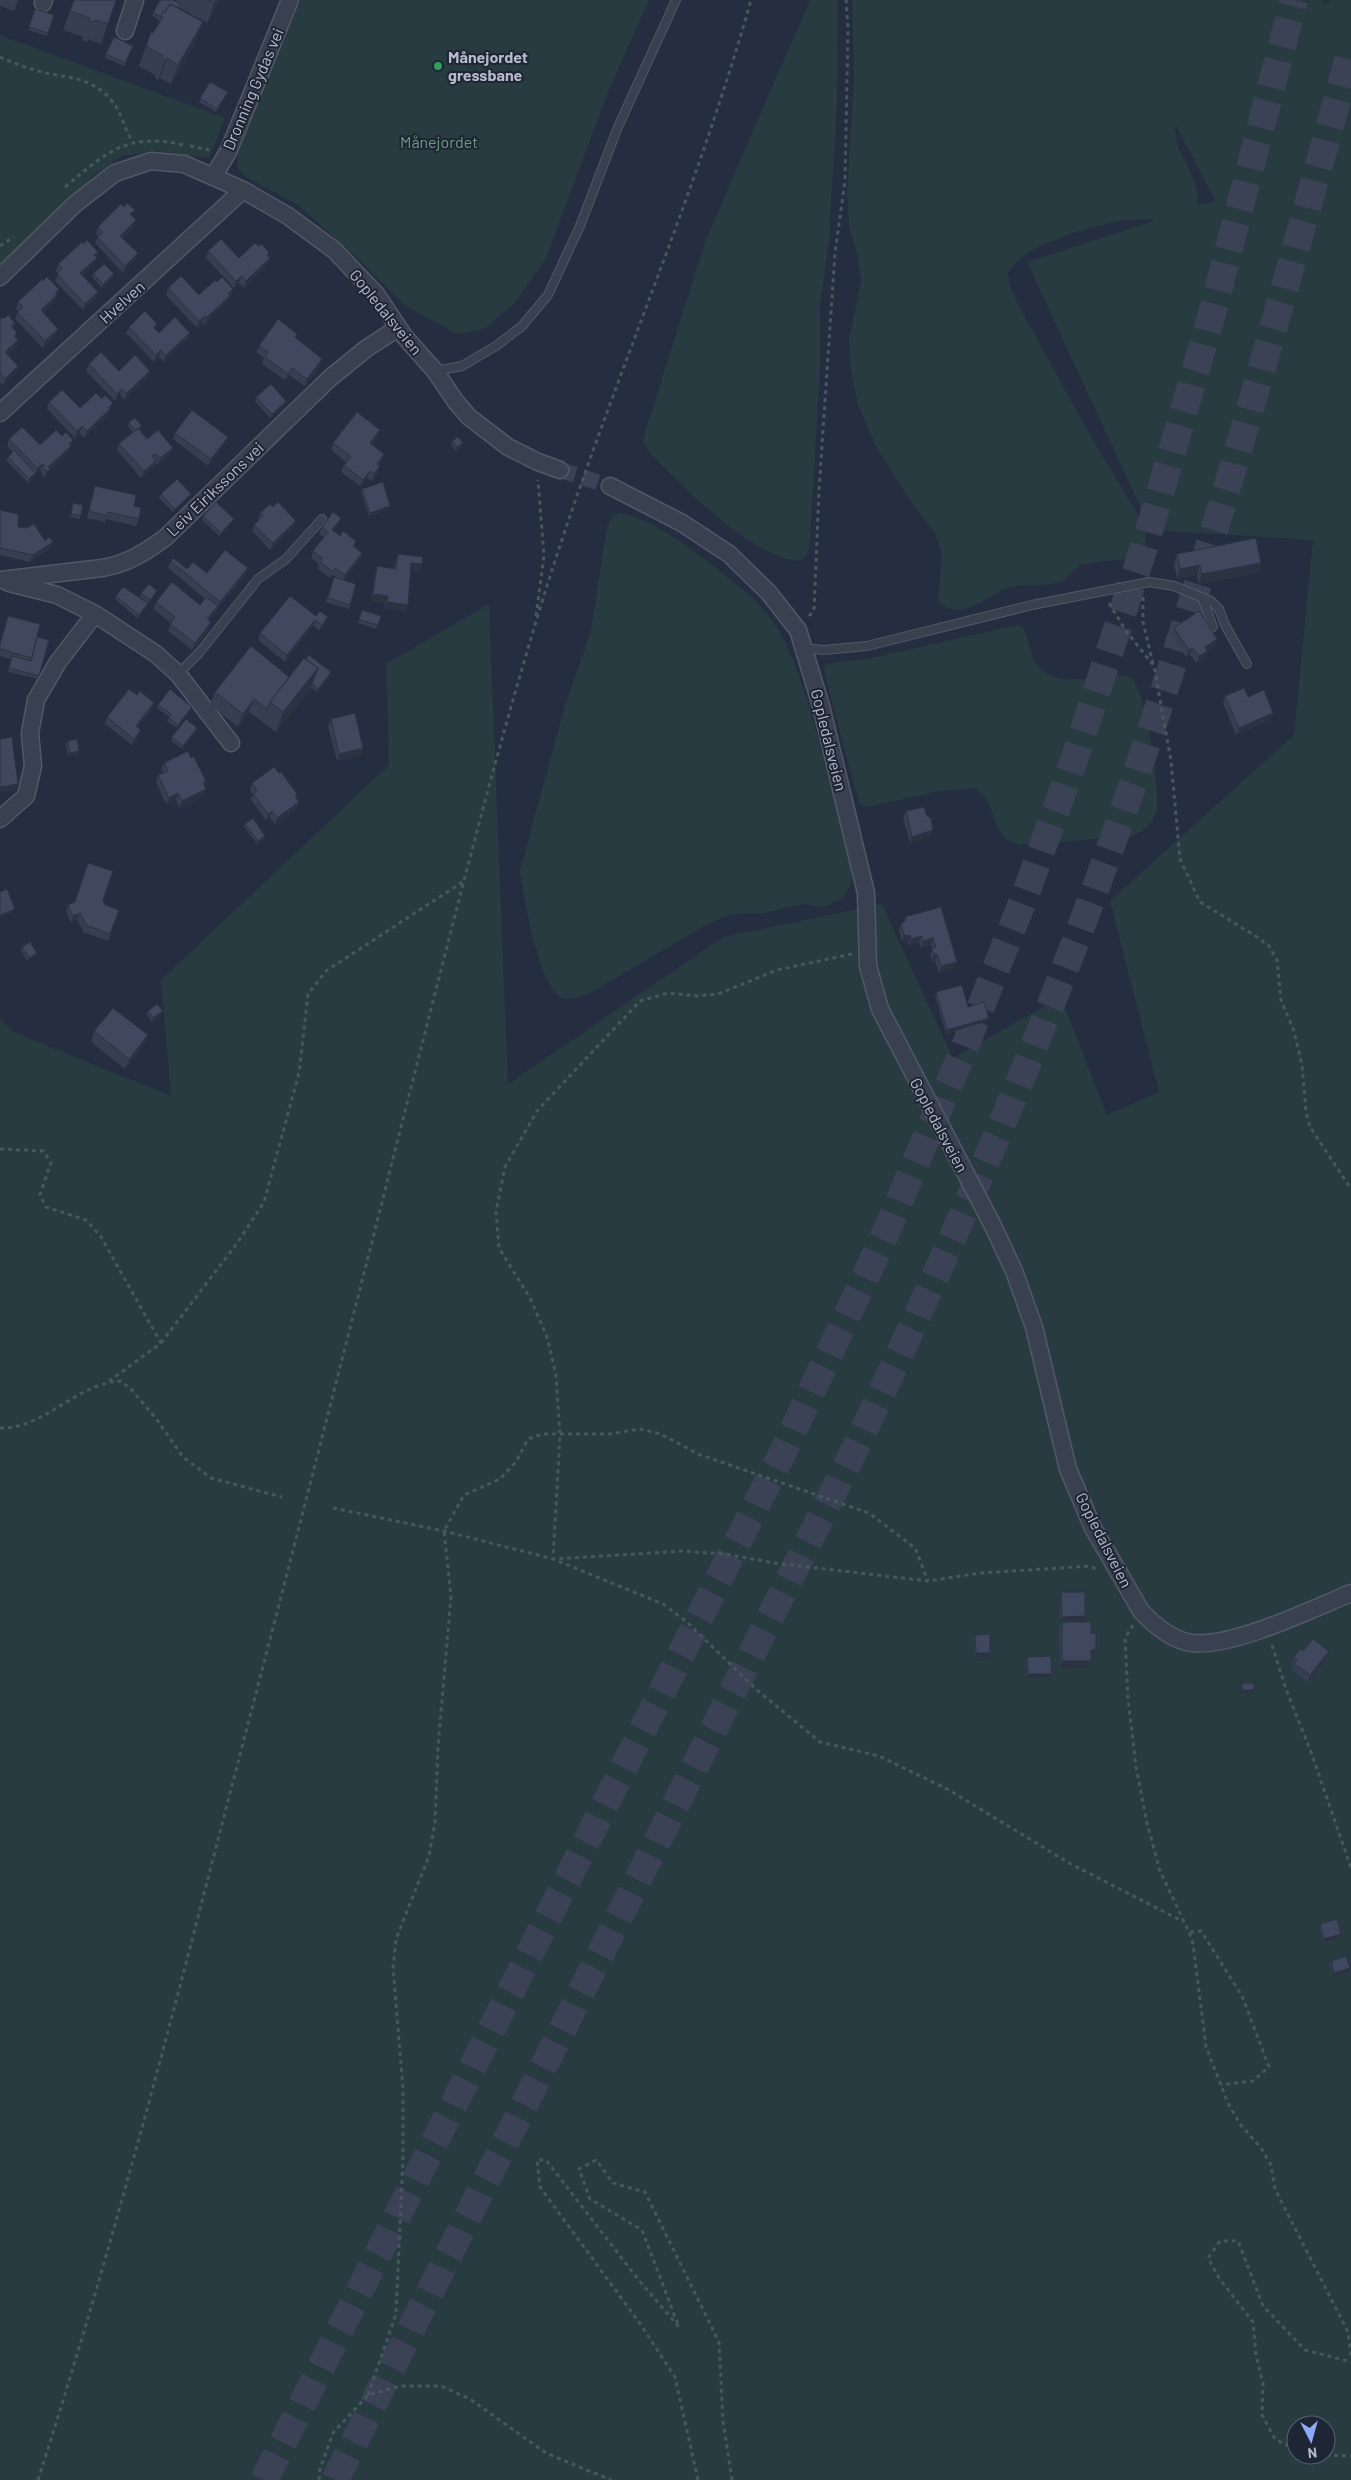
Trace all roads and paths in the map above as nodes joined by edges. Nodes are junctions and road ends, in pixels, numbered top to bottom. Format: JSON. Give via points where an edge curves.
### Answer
{"nodes":[{"id":1,"x":136,"y":0,"type":"edge"},
{"id":2,"x":290,"y":0,"type":"edge"},
{"id":3,"x":676,"y":0,"type":"edge"},
{"id":4,"x":751,"y":0,"type":"edge"},
{"id":5,"x":846,"y":0,"type":"edge"},
{"id":6,"x":125,"y":31,"type":"dead end"},
{"id":7,"x":0,"y":57,"type":"edge"},
{"id":8,"x":133,"y":142,"type":"dead end"},
{"id":9,"x":214,"y":177,"type":"junction"},
{"id":10,"x":243,"y":190,"type":"junction"},
{"id":11,"x":0,"y":277,"type":"edge"},
{"id":12,"x":398,"y":328,"type":"junction"},
{"id":13,"x":435,"y":371,"type":"junction"},
{"id":14,"x":0,"y":413,"type":"edge"},
{"id":15,"x":538,"y":462,"type":"junction"},
{"id":16,"x":560,"y":470,"type":"tunnel mouth"},
{"id":17,"x":610,"y":486,"type":"tunnel mouth"},
{"id":18,"x":322,"y":519,"type":"dead end"},
{"id":19,"x":0,"y":580,"type":"edge"},
{"id":20,"x":1149,"y":582,"type":"junction"},
{"id":21,"x":1102,"y":590,"type":"junction"},
{"id":22,"x":1202,"y":597,"type":"junction"},
{"id":23,"x":95,"y":614,"type":"junction"},
{"id":24,"x":535,"y":624,"type":"junction"},
{"id":25,"x":1213,"y":627,"type":"dead end"},
{"id":26,"x":798,"y":630,"type":"junction"},
{"id":27,"x":803,"y":648,"type":"junction"},
{"id":28,"x":1247,"y":664,"type":"dead end"},
{"id":29,"x":1154,"y":666,"type":"junction"},
{"id":30,"x":178,"y":674,"type":"junction"},
{"id":31,"x":231,"y":743,"type":"dead end"},
{"id":32,"x":0,"y":819,"type":"edge"},
{"id":33,"x":465,"y":881,"type":"junction"},
{"id":34,"x":868,"y":950,"type":"junction"},
{"id":35,"x":0,"y":1149,"type":"edge"},
{"id":36,"x":1351,"y":1189,"type":"edge"},
{"id":37,"x":161,"y":1343,"type":"junction"},
{"id":38,"x":108,"y":1382,"type":"junction"},
{"id":39,"x":0,"y":1428,"type":"edge"},
{"id":40,"x":560,"y":1435,"type":"junction"},
{"id":41,"x":282,"y":1497,"type":"dead end"},
{"id":42,"x":333,"y":1508,"type":"dead end"},
{"id":43,"x":444,"y":1531,"type":"junction"},
{"id":44,"x":552,"y":1559,"type":"junction"},
{"id":45,"x":1105,"y":1573,"type":"dead end"},
{"id":46,"x":928,"y":1581,"type":"junction"},
{"id":47,"x":1351,"y":1593,"type":"edge"},
{"id":48,"x":1141,"y":1611,"type":"junction"},
{"id":49,"x":1266,"y":1628,"type":"junction"},
{"id":50,"x":1351,"y":1868,"type":"edge"},
{"id":51,"x":1184,"y":1923,"type":"junction"},
{"id":52,"x":1190,"y":1932,"type":"junction"},
{"id":53,"x":1221,"y":2085,"type":"junction"},
{"id":54,"x":1351,"y":2357,"type":"edge"},
{"id":55,"x":1351,"y":2362,"type":"edge"},
{"id":56,"x":368,"y":2395,"type":"junction"},
{"id":57,"x":1286,"y":2445,"type":"edge"},
{"id":58,"x":1336,"y":2455,"type":"edge"},
{"id":59,"x":1351,"y":2456,"type":"edge"},
{"id":60,"x":38,"y":2480,"type":"edge"},
{"id":61,"x":319,"y":2480,"type":"edge"},
{"id":62,"x":611,"y":2480,"type":"edge"},
{"id":63,"x":698,"y":2480,"type":"edge"},
{"id":64,"x":732,"y":2480,"type":"edge"}],
"edges":[{"from":1,"to":6,"type":"street"},
{"from":2,"to":9,"type":"street","name":"Dronning Gydas vei","via":[[231,144]]},
{"from":3,"to":13,"type":"lane","via":[[618,127],[580,226],[548,295],[522,326],[496,346],[462,366]]},
{"from":4,"to":24,"type":"path","via":[[728,82],[622,366]]},
{"from":5,"to":26,"type":"path","via":[[844,181],[835,253],[814,610]]},
{"from":7,"to":8,"type":"path","via":[[95,86],[111,99],[125,132]]},
{"from":9,"to":10,"type":"street","name":"Gopledalsveien"},
{"from":9,"to":11,"type":"street","name":"Gopledalsveien","via":[[173,161],[151,161],[115,173],[75,204]]},
{"from":10,"to":12,"type":"street","name":"Gopledalsveien","via":[[288,216],[334,250],[376,294]]},
{"from":10,"to":14,"type":"street","name":"Hvelven"},
{"from":12,"to":13,"type":"street","name":"Gopledalsveien"},
{"from":12,"to":19,"type":"street","name":"Leiv Eirikssons vei","via":[[330,378],[165,538],[142,555],[102,568]]},
{"from":13,"to":15,"type":"street","name":"Gopledalsveien","via":[[469,417],[508,447]]},
{"from":15,"to":16,"type":"street","name":"Gopledalsveien"},
{"from":15,"to":24,"type":"path","via":[[539,518],[544,556]]},
{"from":17,"to":26,"type":"street","name":"Gopledalsveien","via":[[682,523],[729,554],[768,592]]},
{"from":18,"to":30,"type":"lane","via":[[286,559],[258,579],[199,654]]},
{"from":19,"to":23,"type":"street","name":"Leiv Eirikssons vei","via":[[58,595]]},
{"from":20,"to":21,"type":"lane"},
{"from":20,"to":22,"type":"lane","via":[[1174,586]]},
{"from":20,"to":29,"type":"path","via":[[1142,610]]},
{"from":21,"to":27,"type":"lane","via":[[867,646],[824,650]]},
{"from":21,"to":29,"type":"path","via":[[1126,630]]},
{"from":22,"to":25,"type":"lane"},
{"from":22,"to":28,"type":"lane","via":[[1219,609]]},
{"from":23,"to":30,"type":"street","name":"Leiv Eirikssons vei","via":[[156,654]]},
{"from":23,"to":32,"type":"street","via":[[58,662],[36,700],[30,733],[33,766],[26,796]]},
{"from":24,"to":33,"type":"path"},
{"from":26,"to":27,"type":"street","name":"Gopledalsveien"},
{"from":27,"to":34,"type":"street","name":"Gopledalsveien","via":[[822,706],[866,893]]},
{"from":29,"to":36,"type":"path","via":[[1169,746],[1180,859],[1200,902],[1263,941],[1277,960],[1281,1000],[1294,1031],[1302,1065],[1310,1127]]},
{"from":30,"to":31,"type":"street","name":"Leiv Eirikssons vei"},
{"from":33,"to":37,"type":"path","via":[[326,971],[308,994],[299,1073],[264,1202],[238,1242]]},
{"from":33,"to":60,"type":"path","via":[[158,2068],[82,2341]]},
{"from":34,"to":40,"type":"path","via":[[777,970],[718,994],[668,993],[640,1001],[537,1111],[505,1167],[496,1212],[499,1248],[530,1298],[548,1337],[556,1375]]},
{"from":34,"to":48,"type":"street","name":"Gopledalsveien","via":[[871,978],[890,1032],[994,1226],[1014,1270],[1034,1327],[1068,1469],[1093,1528]]},
{"from":35,"to":37,"type":"path","via":[[43,1151],[51,1162],[40,1195],[46,1207],[86,1220],[101,1237]]},
{"from":37,"to":38,"type":"path"},
{"from":38,"to":39,"type":"path","via":[[31,1422],[14,1428]]},
{"from":38,"to":41,"type":"path","via":[[121,1382],[132,1390],[183,1456],[211,1478]]},
{"from":40,"to":43,"type":"path","via":[[543,1434],[528,1439],[516,1462],[500,1479],[464,1495]]},
{"from":40,"to":44,"type":"path"},
{"from":40,"to":46,"type":"path","via":[[647,1430],[698,1454],[869,1513],[915,1548]]},
{"from":42,"to":43,"type":"path"},
{"from":43,"to":44,"type":"path"},
{"from":43,"to":56,"type":"path","via":[[451,1596],[435,1822],[429,1856],[396,1939],[393,1968],[403,2098],[396,2314]]},
{"from":44,"to":46,"type":"path","via":[[682,1551]]},
{"from":44,"to":51,"type":"path","via":[[663,1604],[687,1622],[757,1690],[820,1742],[879,1756],[940,1786],[1068,1863]]},
{"from":45,"to":46,"type":"path","via":[[1090,1566],[981,1573]]},
{"from":47,"to":49,"type":"street","name":"Gopledalsveien"},
{"from":48,"to":49,"type":"street","name":"Gopledalsveien","via":[[1151,1622],[1190,1642],[1204,1643]]},
{"from":48,"to":51,"type":"path","via":[[1125,1638],[1136,1767],[1160,1871]]},
{"from":49,"to":50,"type":"path"},
{"from":51,"to":52,"type":"path"},
{"from":52,"to":53,"type":"path","via":[[1206,2047]]},
{"from":52,"to":53,"type":"path","via":[[1201,1931],[1242,1996],[1269,2068],[1253,2081]]},
{"from":53,"to":54,"type":"path","via":[[1240,2124],[1272,2165],[1275,2190],[1348,2332]]},
{"from":55,"to":57,"type":"path","via":[[1305,2350],[1263,2306],[1238,2241],[1220,2241],[1208,2258],[1219,2278],[1253,2322],[1263,2383],[1262,2415],[1275,2439]]},
{"from":56,"to":61,"type":"path","via":[[333,2433]]},
{"from":56,"to":62,"type":"path","via":[[401,2386],[441,2386],[470,2399],[546,2453]]},
{"from":58,"to":59,"type":"path"},
{"from":63,"to":64,"type":"path","via":[[674,2376],[540,2187],[537,2160],[546,2160],[679,2327],[642,2230],[590,2200],[579,2169],[596,2160],[613,2183],[645,2192],[719,2342],[723,2421]]}]}
